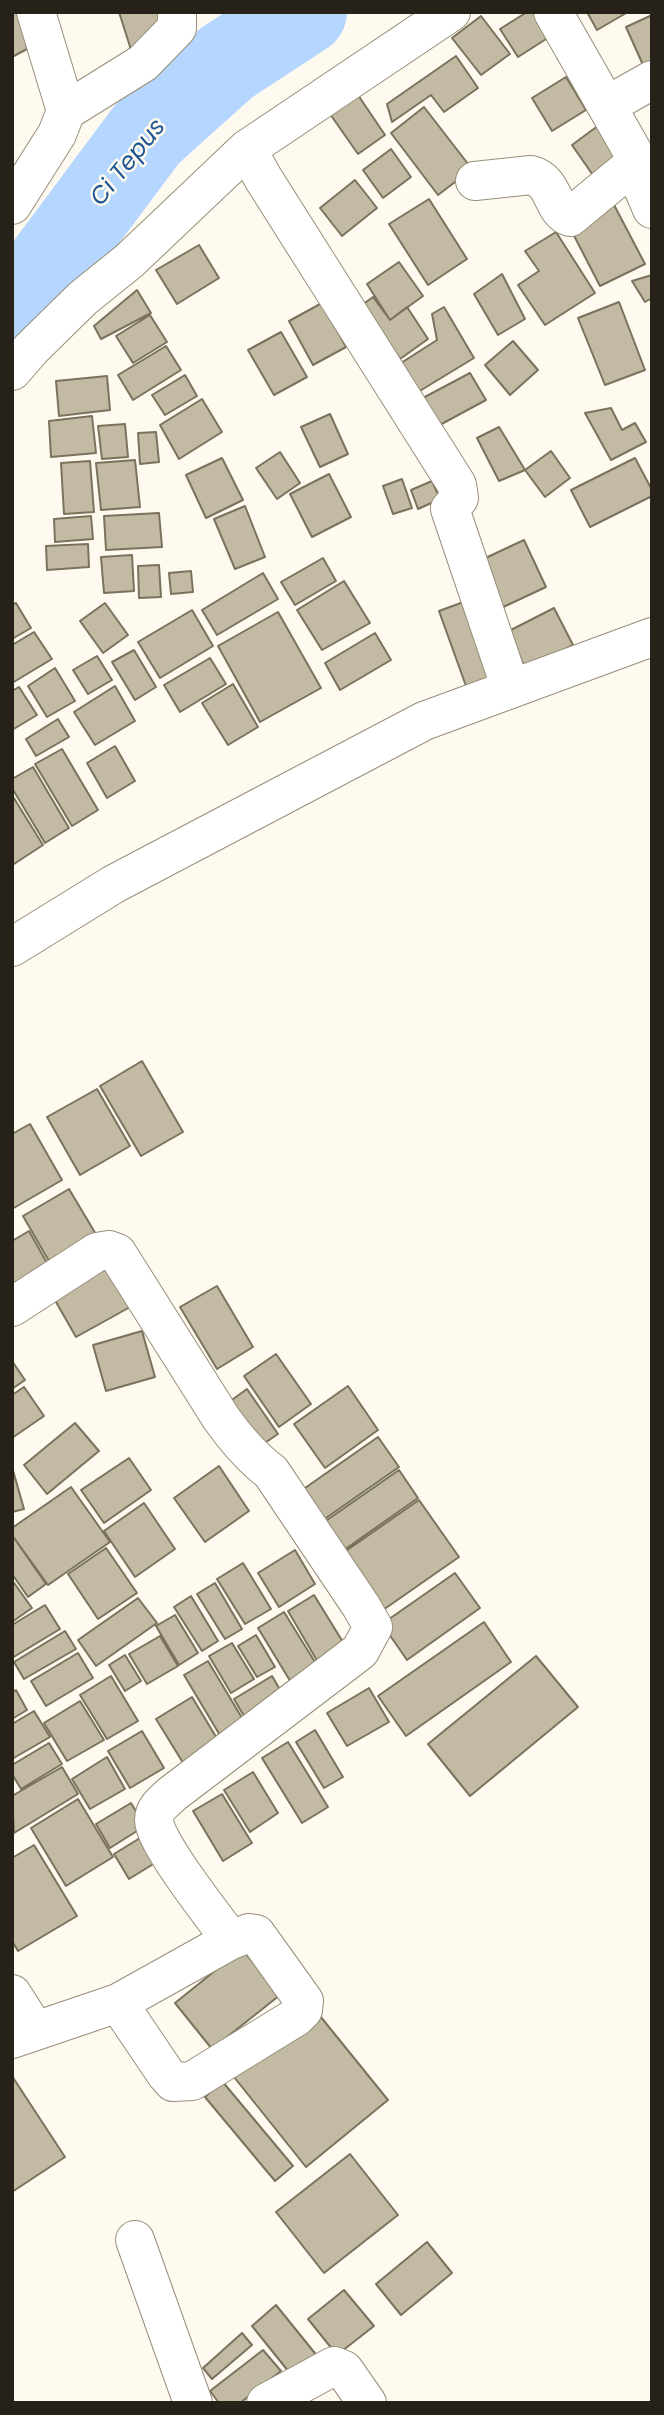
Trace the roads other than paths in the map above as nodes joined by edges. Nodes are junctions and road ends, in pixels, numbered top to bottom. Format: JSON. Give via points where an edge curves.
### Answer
{"nodes":[{"id":1,"x":36,"y":12,"type":"edge"},
{"id":2,"x":177,"y":12,"type":"edge"},
{"id":3,"x":451,"y":12,"type":"edge"},
{"id":4,"x":553,"y":12,"type":"edge"},
{"id":5,"x":652,"y":80,"type":"edge"},
{"id":6,"x":608,"y":105,"type":"junction"},
{"id":7,"x":66,"y":111,"type":"junction"},
{"id":8,"x":247,"y":149,"type":"junction"},
{"id":9,"x":638,"y":161,"type":"junction"},
{"id":10,"x":475,"y":181,"type":"dead end"},
{"id":11,"x":12,"y":205,"type":"edge"},
{"id":12,"x":652,"y":209,"type":"edge"},
{"id":13,"x":12,"y":371,"type":"edge"},
{"id":14,"x":652,"y":637,"type":"edge"},
{"id":15,"x":511,"y":689,"type":"junction"},
{"id":16,"x":12,"y":947,"type":"edge"},
{"id":17,"x":12,"y":1307,"type":"edge"},
{"id":18,"x":248,"y":1943,"type":"junction"},
{"id":19,"x":12,"y":1994,"type":"edge"},
{"id":20,"x":124,"y":2012,"type":"junction"},
{"id":21,"x":24,"y":2035,"type":"edge"},
{"id":22,"x":135,"y":2240,"type":"dead end"},
{"id":23,"x":193,"y":2403,"type":"edge"},
{"id":24,"x":266,"y":2403,"type":"edge"},
{"id":25,"x":367,"y":2403,"type":"edge"}],
"edges":[{"from":1,"to":7,"type":"street"},
{"from":2,"to":7,"type":"street","via":[[177,28],[154,54]]},
{"from":3,"to":8,"type":"street"},
{"from":4,"to":6,"type":"street"},
{"from":5,"to":6,"type":"street"},
{"from":6,"to":9,"type":"street"},
{"from":7,"to":11,"type":"street","via":[[57,134]]},
{"from":8,"to":13,"type":"street","via":[[129,261],[83,298]]},
{"from":8,"to":15,"type":"street","via":[[457,485],[458,498],[450,509]]},
{"from":9,"to":10,"type":"street","via":[[570,217],[537,177]]},
{"from":9,"to":12,"type":"street"},
{"from":14,"to":15,"type":"street"},
{"from":15,"to":16,"type":"street","via":[[424,722],[114,884]]},
{"from":17,"to":18,"type":"street","via":[[97,1252],[117,1253],[221,1418],[256,1461],[271,1472],[373,1627],[360,1651],[157,1808],[153,1819],[160,1840]]},
{"from":18,"to":20,"type":"street"},
{"from":18,"to":20,"type":"street","via":[[290,1980],[304,2001],[300,2014],[192,2081],[173,2082]]},
{"from":19,"to":21,"type":"street"},
{"from":20,"to":21,"type":"street"},
{"from":22,"to":23,"type":"street"},
{"from":24,"to":25,"type":"street","via":[[334,2365],[344,2370]]}]}
